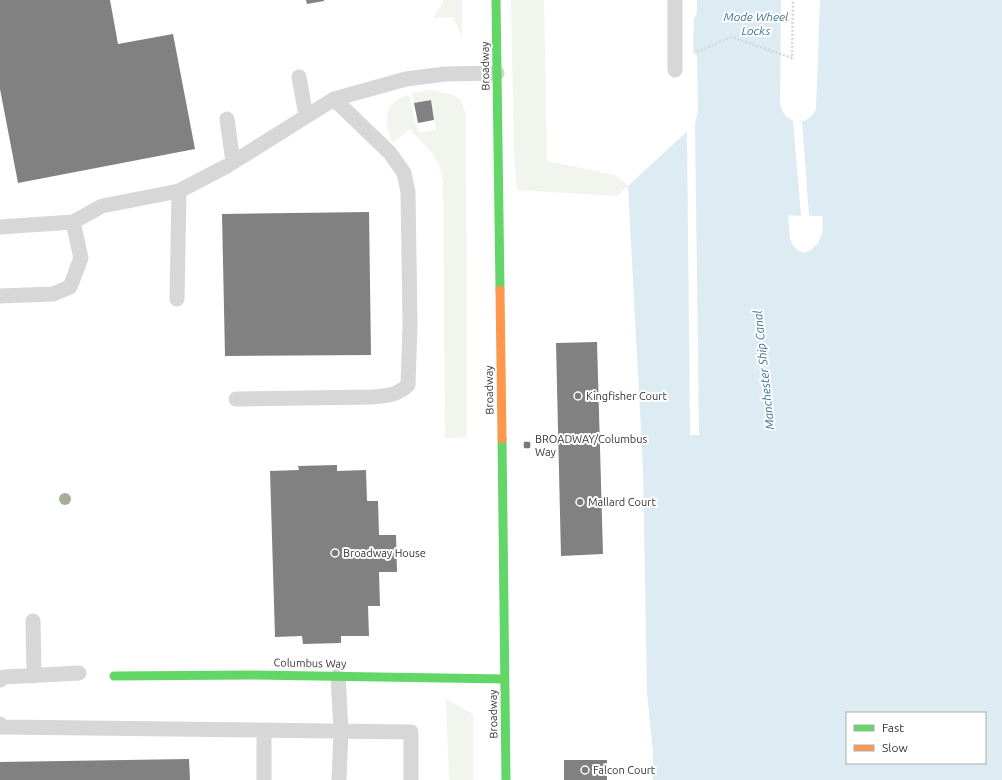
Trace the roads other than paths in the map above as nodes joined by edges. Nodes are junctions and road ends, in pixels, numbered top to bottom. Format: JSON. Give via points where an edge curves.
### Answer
{"nodes":[{"id":1,"x":496,"y":0,"type":"edge"},
{"id":2,"x":675,"y":0,"type":"edge"},
{"id":3,"x":675,"y":66,"type":"road end"},
{"id":4,"x":497,"y":73,"type":"junction"},
{"id":5,"x":299,"y":77,"type":"dead end"},
{"id":6,"x":334,"y":99,"type":"junction"},
{"id":7,"x":306,"y":116,"type":"junction"},
{"id":8,"x":227,"y":119,"type":"dead end"},
{"id":9,"x":233,"y":162,"type":"junction"},
{"id":10,"x":179,"y":191,"type":"junction"},
{"id":11,"x":73,"y":222,"type":"junction"},
{"id":12,"x":0,"y":227,"type":"edge"},
{"id":13,"x":0,"y":296,"type":"edge"},
{"id":14,"x":177,"y":299,"type":"dead end"},
{"id":15,"x":236,"y":399,"type":"dead end"},
{"id":16,"x":33,"y":621,"type":"dead end"},
{"id":17,"x":79,"y":673,"type":"dead end"},
{"id":18,"x":34,"y":676,"type":"junction"},
{"id":19,"x":114,"y":676,"type":"dead end"},
{"id":20,"x":338,"y":676,"type":"junction"},
{"id":21,"x":505,"y":679,"type":"junction"},
{"id":22,"x":0,"y":680,"type":"edge"},
{"id":23,"x":0,"y":724,"type":"edge"},
{"id":24,"x":264,"y":730,"type":"junction"},
{"id":25,"x":341,"y":731,"type":"junction"},
{"id":26,"x":264,"y":780,"type":"edge"},
{"id":27,"x":339,"y":780,"type":"edge"},
{"id":28,"x":411,"y":780,"type":"edge"},
{"id":29,"x":506,"y":780,"type":"edge"}],
"edges":[{"from":1,"to":4,"type":"street","name":"Broadway"},
{"from":2,"to":3,"type":"lane"},
{"from":4,"to":6,"type":"lane","via":[[445,74],[406,79]]},
{"from":4,"to":21,"type":"street","name":"Broadway"},
{"from":5,"to":7,"type":"lane"},
{"from":6,"to":7,"type":"lane"},
{"from":6,"to":15,"type":"lane","via":[[390,153],[404,173],[408,192],[408,385],[401,392],[385,396]]},
{"from":7,"to":9,"type":"lane"},
{"from":8,"to":9,"type":"lane"},
{"from":9,"to":10,"type":"lane"},
{"from":10,"to":11,"type":"lane","via":[[102,206]]},
{"from":10,"to":14,"type":"lane"},
{"from":11,"to":12,"type":"lane"},
{"from":11,"to":13,"type":"lane","via":[[81,258],[70,287],[53,294]]},
{"from":16,"to":18,"type":"lane"},
{"from":17,"to":18,"type":"lane"},
{"from":18,"to":22,"type":"lane","via":[[4,677]]},
{"from":19,"to":20,"type":"street","name":"Columbus Way"},
{"from":20,"to":21,"type":"street","name":"Columbus Way"},
{"from":20,"to":25,"type":"lane"},
{"from":21,"to":29,"type":"street","name":"Broadway"},
{"from":23,"to":24,"type":"lane","via":[[2,727]]},
{"from":24,"to":25,"type":"lane"},
{"from":24,"to":26,"type":"lane"},
{"from":25,"to":27,"type":"lane"},
{"from":25,"to":28,"type":"lane","via":[[411,732]]}]}
